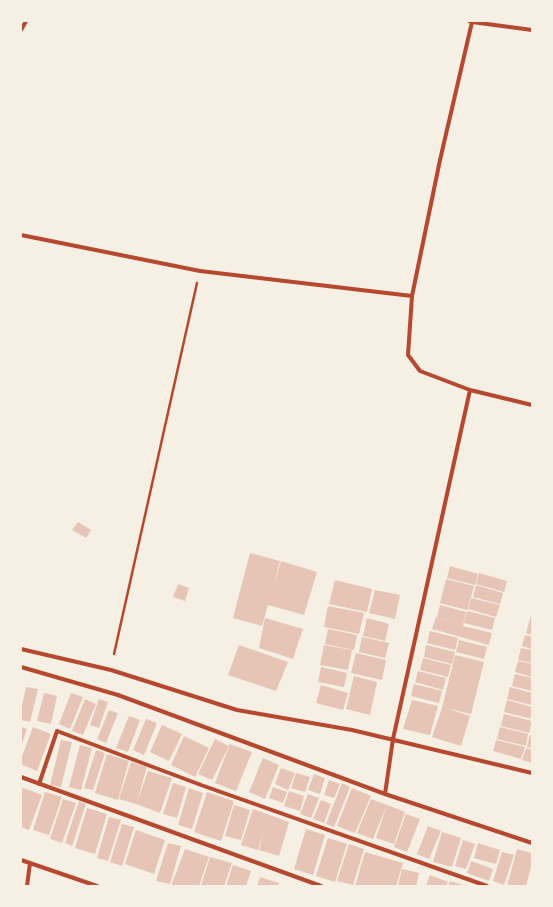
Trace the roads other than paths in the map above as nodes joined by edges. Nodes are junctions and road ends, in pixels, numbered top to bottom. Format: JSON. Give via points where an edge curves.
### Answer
{"nodes":[{"id":1,"x":26,"y":21,"type":"edge"},
{"id":2,"x":470,"y":22,"type":"edge"},
{"id":3,"x":21,"y":30,"type":"edge"},
{"id":4,"x":532,"y":30,"type":"edge"},
{"id":5,"x":21,"y":235,"type":"edge"},
{"id":6,"x":412,"y":296,"type":"junction"},
{"id":7,"x":470,"y":390,"type":"junction"},
{"id":8,"x":532,"y":405,"type":"edge"},
{"id":9,"x":21,"y":649,"type":"edge"},
{"id":10,"x":21,"y":667,"type":"edge"},
{"id":11,"x":392,"y":740,"type":"junction"},
{"id":12,"x":532,"y":773,"type":"edge"},
{"id":13,"x":21,"y":777,"type":"edge"},
{"id":14,"x":39,"y":784,"type":"junction"},
{"id":15,"x":385,"y":794,"type":"junction"},
{"id":16,"x":532,"y":843,"type":"edge"},
{"id":17,"x":21,"y":860,"type":"edge"},
{"id":18,"x":30,"y":863,"type":"junction"},
{"id":19,"x":27,"y":886,"type":"edge"},
{"id":20,"x":97,"y":886,"type":"edge"},
{"id":21,"x":320,"y":886,"type":"edge"},
{"id":22,"x":487,"y":886,"type":"edge"}],
"edges":[{"from":1,"to":3,"type":"street"},
{"from":2,"to":4,"type":"street"},
{"from":2,"to":6,"type":"street"},
{"from":5,"to":6,"type":"street","via":[[200,271]]},
{"from":6,"to":7,"type":"street","via":[[408,355],[420,371]]},
{"from":7,"to":8,"type":"street"},
{"from":7,"to":11,"type":"street"},
{"from":9,"to":11,"type":"street","via":[[112,670],[237,710],[352,730]]},
{"from":10,"to":15,"type":"street","via":[[118,695]]},
{"from":11,"to":12,"type":"street"},
{"from":11,"to":15,"type":"street"},
{"from":13,"to":14,"type":"street"},
{"from":14,"to":21,"type":"street"},
{"from":14,"to":22,"type":"street","via":[[57,731],[201,786]]},
{"from":15,"to":16,"type":"street"},
{"from":17,"to":18,"type":"street"},
{"from":18,"to":19,"type":"street"},
{"from":18,"to":20,"type":"street"}]}
